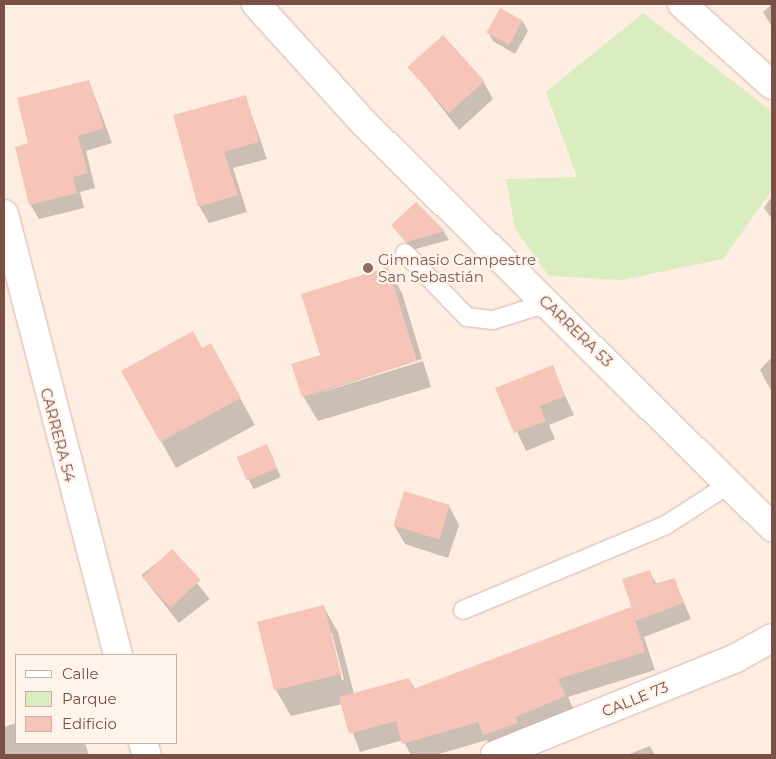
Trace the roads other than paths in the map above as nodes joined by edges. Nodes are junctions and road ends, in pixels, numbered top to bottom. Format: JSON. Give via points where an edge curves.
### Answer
{"nodes":[{"id":1,"x":256,"y":4,"type":"edge"},
{"id":2,"x":682,"y":4,"type":"edge"},
{"id":3,"x":772,"y":85,"type":"edge"},
{"id":4,"x":4,"y":214,"type":"edge"},
{"id":5,"x":406,"y":253,"type":"dead end"},
{"id":6,"x":548,"y":303,"type":"junction"},
{"id":7,"x":731,"y":483,"type":"junction"},
{"id":8,"x":772,"y":527,"type":"edge"},
{"id":9,"x":463,"y":610,"type":"dead end"},
{"id":10,"x":772,"y":638,"type":"edge"},
{"id":11,"x":118,"y":654,"type":"edge"},
{"id":12,"x":495,"y":755,"type":"edge"}],
"edges":[{"from":1,"to":6,"type":"street","name":"CARRERA 53","via":[[362,122]]},
{"from":2,"to":3,"type":"street"},
{"from":4,"to":11,"type":"street","name":"CARRERA 54"},
{"from":5,"to":6,"type":"lane","via":[[467,317],[493,320]]},
{"from":6,"to":7,"type":"street","name":"CARRERA 53"},
{"from":7,"to":8,"type":"street","name":"CARRERA 53"},
{"from":7,"to":9,"type":"lane","via":[[666,525]]},
{"from":10,"to":12,"type":"street","name":"CALLE 73","via":[[736,658]]}]}
